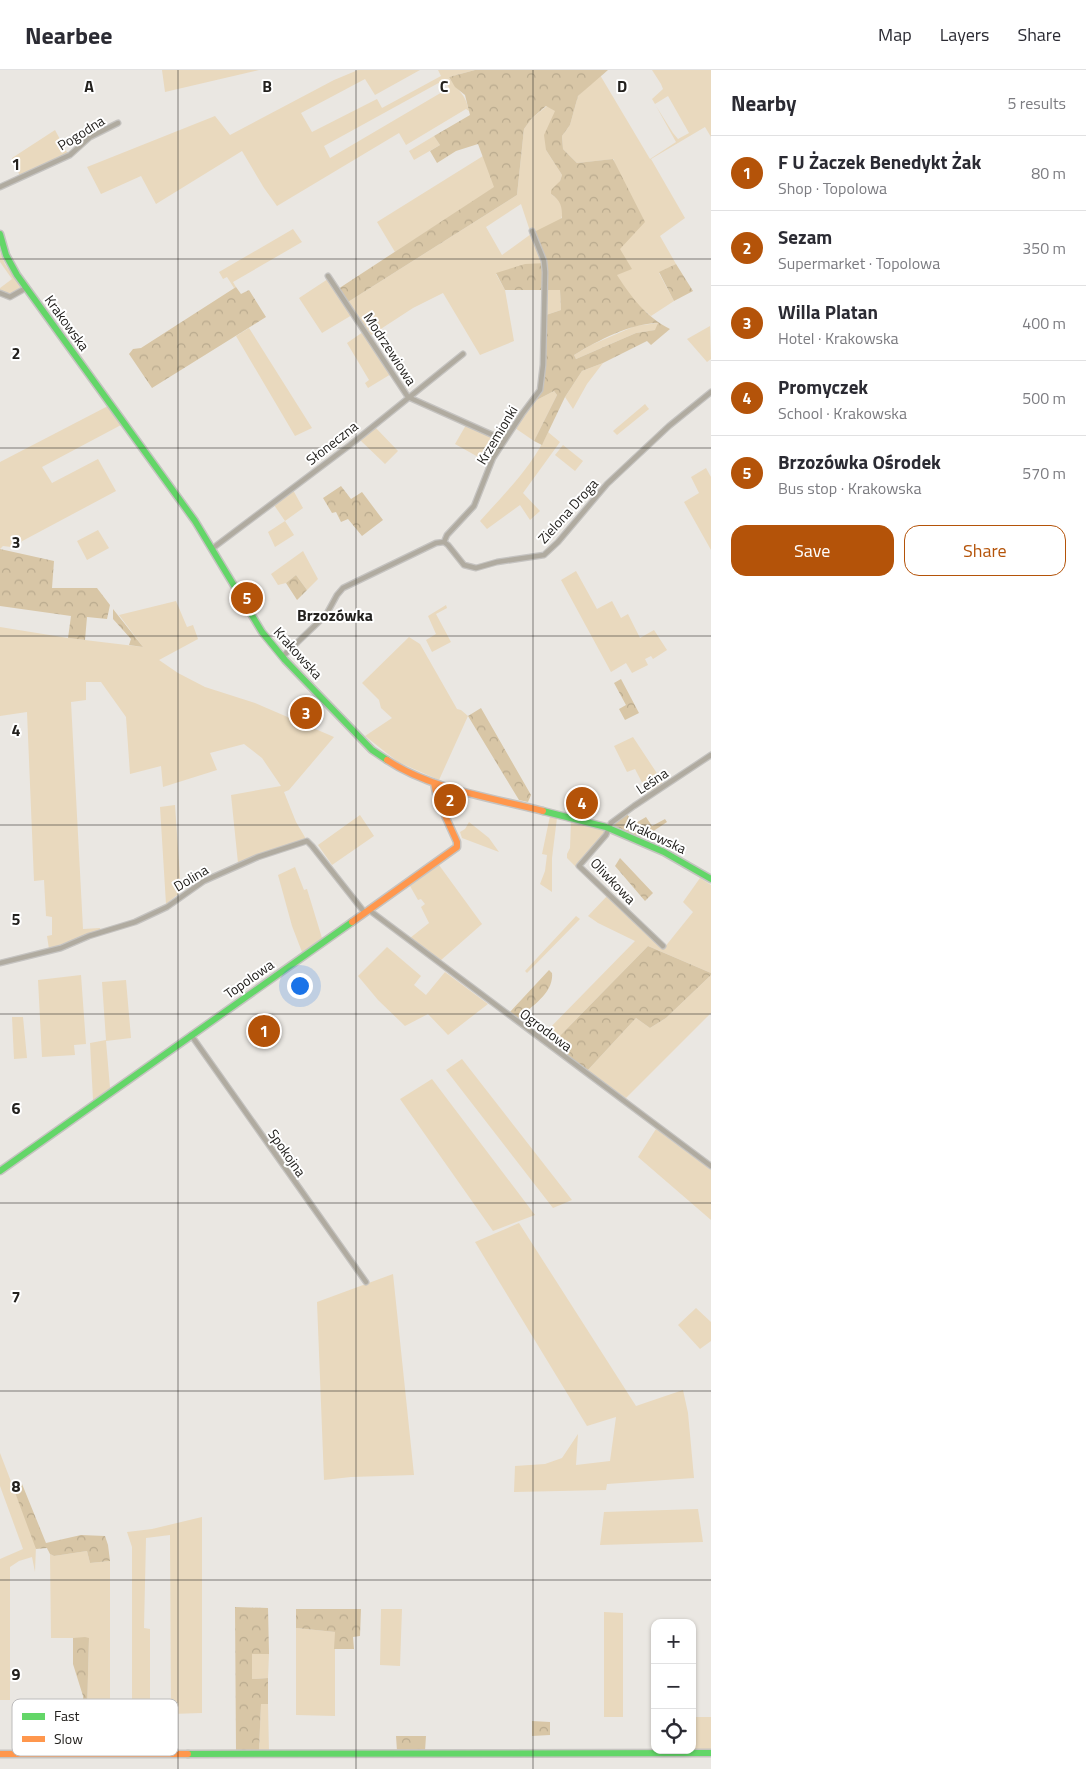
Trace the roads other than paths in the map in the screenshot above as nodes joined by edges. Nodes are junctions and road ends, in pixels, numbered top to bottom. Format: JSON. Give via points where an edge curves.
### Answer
{"nodes":[{"id":1,"x":118,"y":123,"type":"dead end"},
{"id":2,"x":0,"y":187,"type":"edge"},
{"id":3,"x":532,"y":231,"type":"dead end"},
{"id":4,"x":0,"y":234,"type":"edge"},
{"id":5,"x":328,"y":276,"type":"dead end"},
{"id":6,"x":26,"y":288,"type":"junction"},
{"id":7,"x":0,"y":293,"type":"edge"},
{"id":8,"x":463,"y":354,"type":"dead end"},
{"id":9,"x":711,"y":392,"type":"edge"},
{"id":10,"x":408,"y":397,"type":"junction"},
{"id":11,"x":504,"y":440,"type":"junction"},
{"id":12,"x":444,"y":542,"type":"junction"},
{"id":13,"x":213,"y":548,"type":"junction"},
{"id":14,"x":282,"y":656,"type":"junction"},
{"id":15,"x":711,"y":756,"type":"edge"},
{"id":16,"x":434,"y":783,"type":"junction"},
{"id":17,"x":610,"y":828,"type":"junction"},
{"id":18,"x":711,"y":879,"type":"edge"},
{"id":19,"x":367,"y":912,"type":"junction"},
{"id":20,"x":663,"y":946,"type":"dead end"},
{"id":21,"x":0,"y":963,"type":"edge"},
{"id":22,"x":191,"y":1036,"type":"junction"},
{"id":23,"x":711,"y":1166,"type":"edge"},
{"id":24,"x":0,"y":1171,"type":"edge"},
{"id":25,"x":366,"y":1282,"type":"dead end"},
{"id":26,"x":178,"y":1754,"type":"edge"},
{"id":27,"x":711,"y":1754,"type":"edge"}],
"edges":[{"from":1,"to":2,"type":"street","name":"Pogodna","via":[[90,137],[70,155]]},
{"from":3,"to":11,"type":"street","name":"Krzemionki","via":[[546,272],[540,390]]},
{"from":4,"to":6,"type":"street","name":"Krakowska","via":[[7,259]]},
{"from":5,"to":10,"type":"street","name":"Modrzewiowa"},
{"from":6,"to":7,"type":"street","via":[[10,297]]},
{"from":6,"to":13,"type":"street","name":"Krakowska"},
{"from":8,"to":10,"type":"street","name":"Słoneczna"},
{"from":9,"to":12,"type":"street","name":"Zielona Droga","via":[[607,484],[544,554],[476,568],[464,564]]},
{"from":10,"to":11,"type":"street","name":"Modrzewiowa"},
{"from":10,"to":13,"type":"street","name":"Słoneczna"},
{"from":11,"to":12,"type":"street","name":"Krzemionki","via":[[474,506]]},
{"from":12,"to":14,"type":"street","via":[[343,588],[326,615]]},
{"from":13,"to":14,"type":"street","name":"Krakowska","via":[[255,620]]},
{"from":14,"to":16,"type":"street","name":"Krakowska","via":[[375,753]]},
{"from":15,"to":17,"type":"street","name":"Leśna","via":[[634,806],[611,823]]},
{"from":16,"to":17,"type":"street","name":"Krakowska"},
{"from":16,"to":19,"type":"street","name":"Topolowa","via":[[456,847]]},
{"from":17,"to":18,"type":"street","name":"Krakowska","via":[[664,852]]},
{"from":17,"to":20,"type":"street","name":"Oliwkowa","via":[[579,866]]},
{"from":19,"to":21,"type":"street","name":"Dolina","via":[[306,841],[258,857],[204,881],[167,907],[135,922],[61,948]]},
{"from":19,"to":22,"type":"street","name":"Topolowa"},
{"from":19,"to":23,"type":"street","name":"Ogrodowa"},
{"from":22,"to":24,"type":"street","name":"Topolowa"},
{"from":22,"to":25,"type":"street","name":"Spokojna"},
{"from":26,"to":27,"type":"street"}]}
